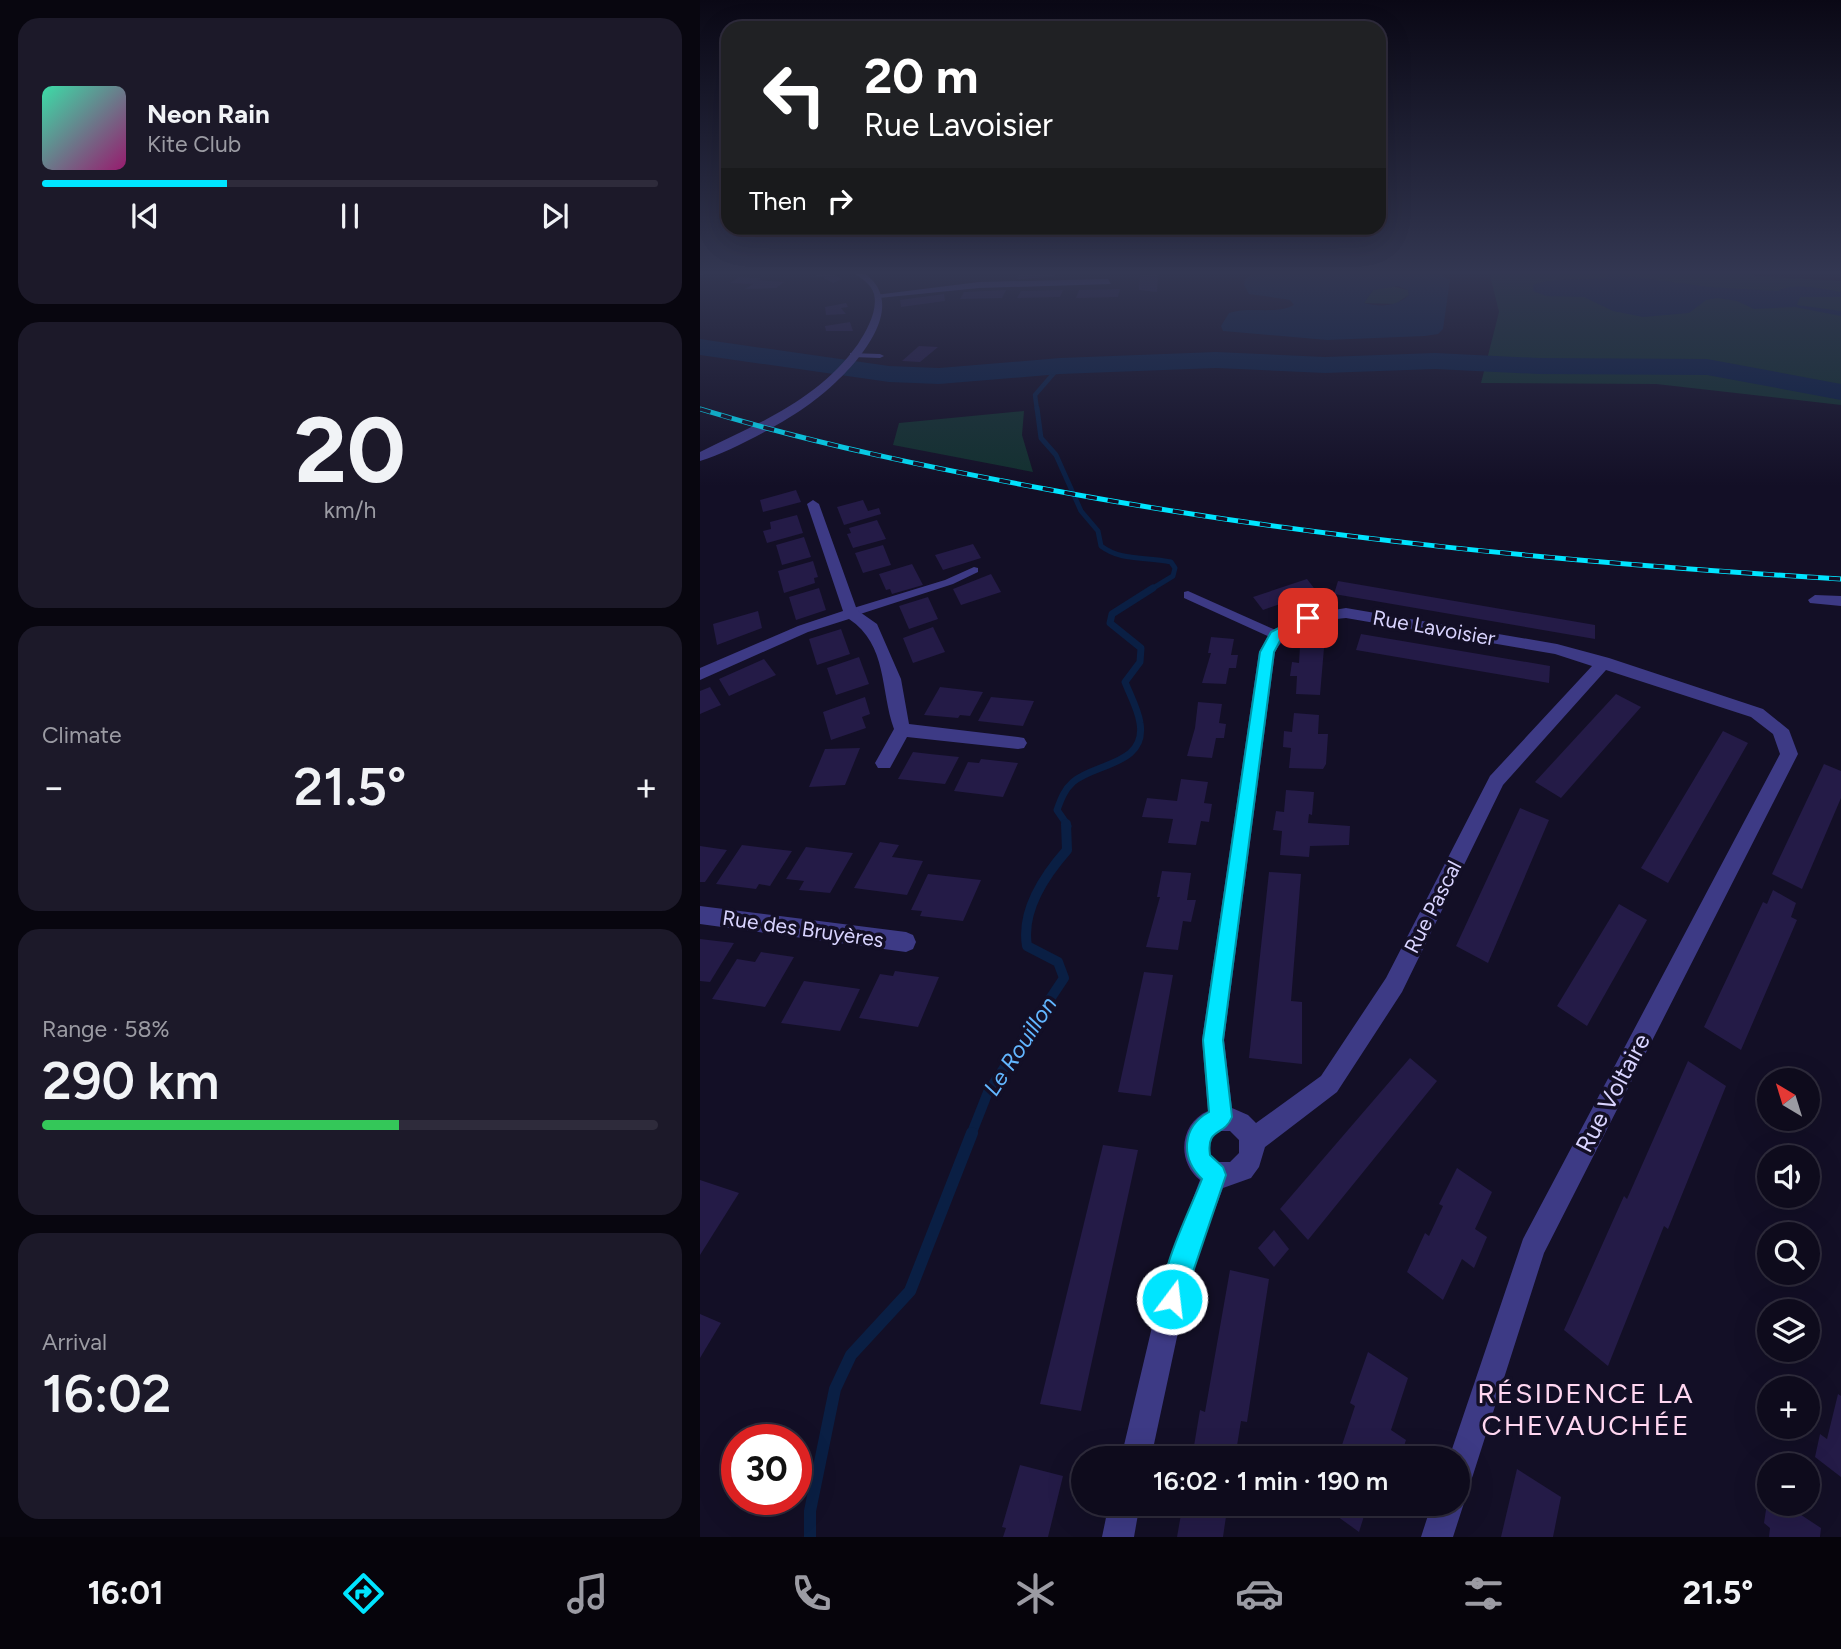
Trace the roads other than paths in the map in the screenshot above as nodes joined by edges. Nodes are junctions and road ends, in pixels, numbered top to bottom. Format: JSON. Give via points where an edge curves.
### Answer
{"nodes":[{"id":1,"x":862,"y":343,"type":"edge"},
{"id":2,"x":852,"y":356,"type":"junction"},
{"id":3,"x":880,"y":356,"type":"dead end"},
{"id":4,"x":700,"y":457,"type":"edge"},
{"id":5,"x":813,"y":504,"type":"dead end"},
{"id":6,"x":974,"y":569,"type":"dead end"},
{"id":7,"x":1188,"y":595,"type":"dead end"},
{"id":8,"x":1815,"y":600,"type":"dead end"},
{"id":9,"x":1841,"y":601,"type":"edge"},
{"id":10,"x":851,"y":613,"type":"junction"},
{"id":11,"x":1276,"y":635,"type":"junction"},
{"id":12,"x":1604,"y":662,"type":"junction"},
{"id":13,"x":700,"y":674,"type":"edge"},
{"id":14,"x":1777,"y":726,"type":"joint"},
{"id":15,"x":904,"y":730,"type":"junction"},
{"id":16,"x":1018,"y":743,"type":"dead end"},
{"id":17,"x":884,"y":764,"type":"dead end"},
{"id":18,"x":700,"y":915,"type":"edge"},
{"id":19,"x":906,"y":942,"type":"dead end"},
{"id":20,"x":1221,"y":1117,"type":"junction"},
{"id":21,"x":1252,"y":1141,"type":"junction"},
{"id":22,"x":1215,"y":1175,"type":"junction"},
{"id":23,"x":1139,"y":1446,"type":"edge"},
{"id":24,"x":1467,"y":1446,"type":"edge"},
{"id":25,"x":1122,"y":1516,"type":"edge"},
{"id":26,"x":1444,"y":1516,"type":"edge"},
{"id":27,"x":1118,"y":1537,"type":"edge"},
{"id":28,"x":1437,"y":1537,"type":"edge"}],
"edges":[{"from":1,"to":2,"type":"street"},
{"from":2,"to":3,"type":"lane"},
{"from":2,"to":4,"type":"street","via":[[809,400]]},
{"from":5,"to":10,"type":"street"},
{"from":6,"to":10,"type":"lane","via":[[949,582]]},
{"from":7,"to":11,"type":"lane"},
{"from":8,"to":9,"type":"street"},
{"from":10,"to":13,"type":"street"},
{"from":10,"to":15,"type":"street","via":[[872,627],[893,679]]},
{"from":11,"to":12,"type":"street","name":"Rue Lavoisier","via":[[1308,618],[1346,613],[1557,649]]},
{"from":11,"to":20,"type":"street","via":[[1267,652],[1213,1040]]},
{"from":12,"to":14,"type":"street","name":"Rue Lavoisier","via":[[1757,713]]},
{"from":12,"to":21,"type":"street","name":"Rue Pascal","via":[[1496,781],[1394,985],[1329,1084]]},
{"from":14,"to":24,"type":"street","name":"Rue Voltaire","via":[[1788,739],[1789,754],[1532,1248]]},
{"from":15,"to":16,"type":"street"},
{"from":15,"to":17,"type":"street"},
{"from":18,"to":19,"type":"street","name":"Rue des Bruyères"},
{"from":20,"to":21,"type":"street","via":[[1238,1120]]},
{"from":20,"to":22,"type":"street","via":[[1204,1127],[1197,1143],[1199,1160]]},
{"from":21,"to":22,"type":"street","via":[[1240,1170],[1225,1177]]},
{"from":22,"to":23,"type":"street","via":[[1178,1272]]},
{"from":25,"to":27,"type":"street"},
{"from":26,"to":28,"type":"street"}]}
